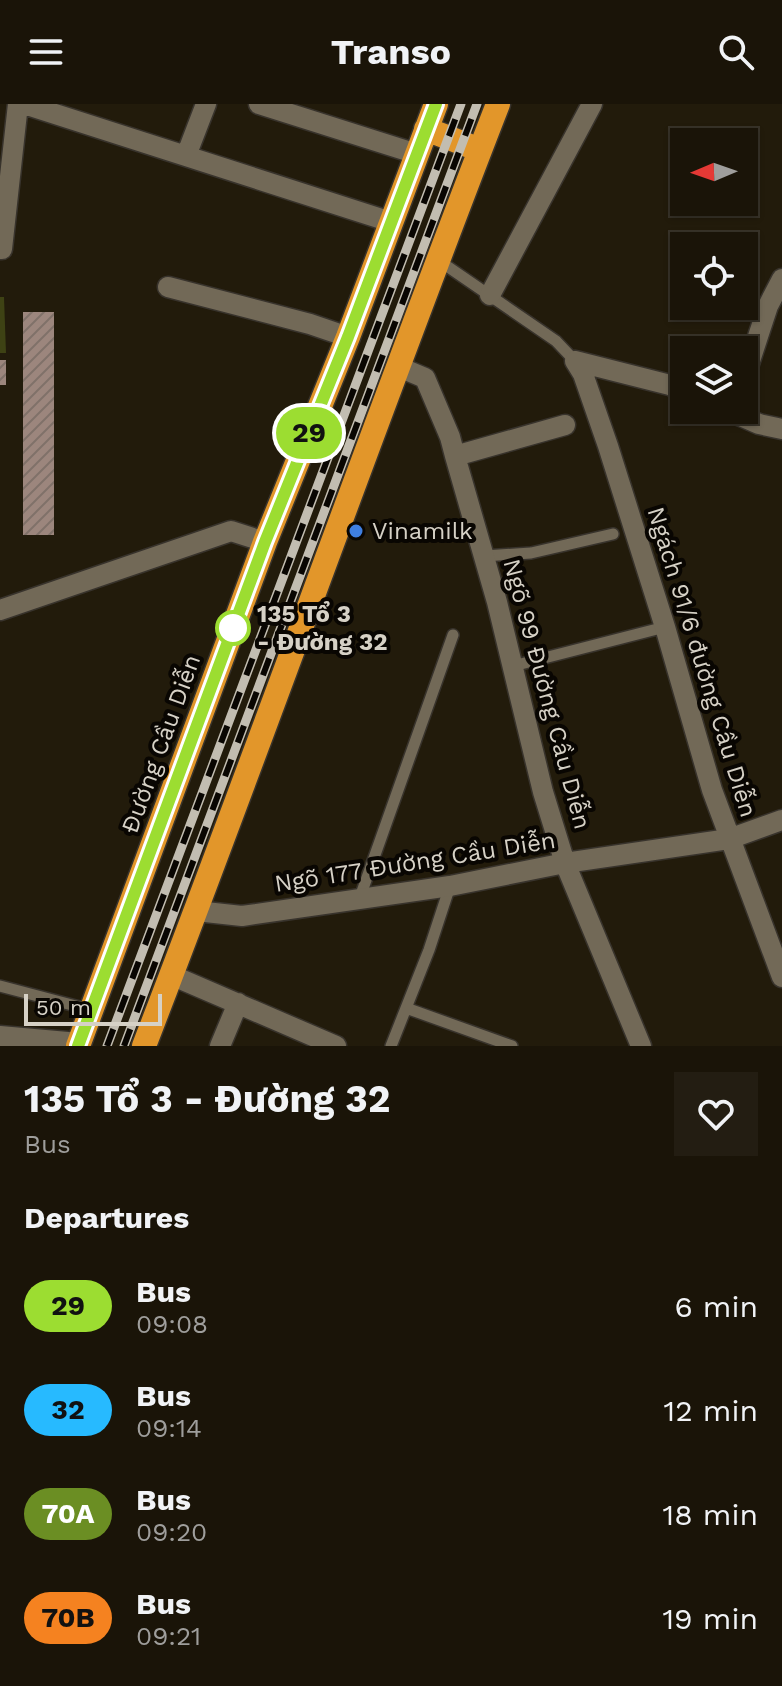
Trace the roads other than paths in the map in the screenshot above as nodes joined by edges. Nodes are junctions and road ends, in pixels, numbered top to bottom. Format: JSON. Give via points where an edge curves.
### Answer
{"nodes":[{"id":1,"x":18,"y":104,"type":"edge"},
{"id":2,"x":24,"y":104,"type":"edge"},
{"id":3,"x":206,"y":104,"type":"edge"},
{"id":4,"x":259,"y":104,"type":"edge"},
{"id":5,"x":436,"y":104,"type":"edge"},
{"id":6,"x":498,"y":104,"type":"edge"},
{"id":7,"x":592,"y":104,"type":"edge"},
{"id":8,"x":426,"y":129,"type":"junction"},
{"id":9,"x":480,"y":150,"type":"junction"},
{"id":10,"x":417,"y":154,"type":"junction"},
{"id":11,"x":186,"y":156,"type":"junction"},
{"id":12,"x":6,"y":158,"type":"edge"},
{"id":13,"x":391,"y":222,"type":"junction"},
{"id":14,"x":1,"y":249,"type":"edge"},
{"id":15,"x":438,"y":260,"type":"junction"},
{"id":16,"x":781,"y":280,"type":"edge"},
{"id":17,"x":168,"y":287,"type":"dead end"},
{"id":18,"x":490,"y":295,"type":"junction"},
{"id":19,"x":758,"y":336,"type":"edge"},
{"id":20,"x":348,"y":337,"type":"junction"},
{"id":21,"x":575,"y":361,"type":"junction"},
{"id":22,"x":399,"y":367,"type":"junction"},
{"id":23,"x":670,"y":385,"type":"edge"},
{"id":24,"x":758,"y":424,"type":"edge"},
{"id":25,"x":565,"y":425,"type":"dead end"},
{"id":26,"x":782,"y":429,"type":"edge"},
{"id":27,"x":455,"y":456,"type":"junction"},
{"id":28,"x":613,"y":534,"type":"dead end"},
{"id":29,"x":265,"y":542,"type":"junction"},
{"id":30,"x":484,"y":556,"type":"junction"},
{"id":31,"x":0,"y":610,"type":"edge"},
{"id":32,"x":665,"y":627,"type":"junction"},
{"id":33,"x":453,"y":635,"type":"dead end"},
{"id":34,"x":513,"y":666,"type":"junction"},
{"id":35,"x":782,"y":820,"type":"edge"},
{"id":36,"x":729,"y":839,"type":"junction"},
{"id":37,"x":565,"y":863,"type":"junction"},
{"id":38,"x":450,"y":886,"type":"junction"},
{"id":39,"x":359,"y":900,"type":"junction"},
{"id":40,"x":196,"y":911,"type":"junction"},
{"id":41,"x":171,"y":975,"type":"junction"},
{"id":42,"x":782,"y":977,"type":"edge"},
{"id":43,"x":0,"y":986,"type":"edge"},
{"id":44,"x":238,"y":1003,"type":"junction"},
{"id":45,"x":406,"y":1008,"type":"junction"},
{"id":46,"x":91,"y":1010,"type":"junction"},
{"id":47,"x":0,"y":1036,"type":"edge"},
{"id":48,"x":313,"y":1041,"type":"edge"},
{"id":49,"x":78,"y":1044,"type":"edge"},
{"id":50,"x":144,"y":1046,"type":"edge"},
{"id":51,"x":220,"y":1046,"type":"edge"},
{"id":52,"x":336,"y":1046,"type":"edge"},
{"id":53,"x":391,"y":1046,"type":"edge"},
{"id":54,"x":512,"y":1046,"type":"edge"},
{"id":55,"x":641,"y":1046,"type":"edge"}],
"edges":[{"from":1,"to":12,"type":"street"},
{"from":2,"to":11,"type":"street"},
{"from":3,"to":11,"type":"street"},
{"from":4,"to":10,"type":"street"},
{"from":5,"to":8,"type":"highway","name":"Đường Cầu Diễn"},
{"from":6,"to":9,"type":"highway"},
{"from":7,"to":18,"type":"street"},
{"from":8,"to":9,"type":"highway"},
{"from":8,"to":10,"type":"highway","name":"Đường Cầu Diễn"},
{"from":9,"to":15,"type":"highway"},
{"from":10,"to":13,"type":"highway","name":"Đường Cầu Diễn"},
{"from":11,"to":13,"type":"street"},
{"from":12,"to":14,"type":"street"},
{"from":13,"to":20,"type":"highway","name":"Đường Cầu Diễn"},
{"from":15,"to":18,"type":"lane"},
{"from":15,"to":22,"type":"highway"},
{"from":16,"to":19,"type":"street"},
{"from":17,"to":20,"type":"street"},
{"from":18,"to":21,"type":"lane","via":[[556,341]]},
{"from":20,"to":29,"type":"highway","name":"Đường Cầu Diễn"},
{"from":21,"to":23,"type":"street"},
{"from":21,"to":32,"type":"street","name":"Ngách 91/6 đường Cầu Diễn","via":[[608,446]]},
{"from":22,"to":27,"type":"street","name":"Ngõ 99 Đường Cầu Diễn","via":[[425,378]]},
{"from":22,"to":40,"type":"highway"},
{"from":24,"to":26,"type":"street"},
{"from":25,"to":27,"type":"street"},
{"from":27,"to":30,"type":"street","name":"Ngõ 99 Đường Cầu Diễn"},
{"from":28,"to":30,"type":"lane","via":[[531,553]]},
{"from":29,"to":31,"type":"street","via":[[231,531]]},
{"from":29,"to":46,"type":"highway","name":"Đường Cầu Diễn"},
{"from":30,"to":34,"type":"street","name":"Ngõ 99 Đường Cầu Diễn"},
{"from":32,"to":34,"type":"lane"},
{"from":32,"to":36,"type":"street","name":"Ngách 91/6 đường Cầu Diễn"},
{"from":33,"to":39,"type":"lane"},
{"from":34,"to":37,"type":"street","name":"Ngõ 99 Đường Cầu Diễn"},
{"from":35,"to":36,"type":"street","name":"Ngõ 177 Đường Cầu Diễn"},
{"from":36,"to":37,"type":"street","name":"Ngõ 177 Đường Cầu Diễn"},
{"from":36,"to":42,"type":"street","name":"Ngách 91/6 đường Cầu Diễn"},
{"from":37,"to":38,"type":"street","name":"Ngõ 177 Đường Cầu Diễn"},
{"from":37,"to":55,"type":"street","name":"Ngõ 99 Đường Cầu Diễn"},
{"from":38,"to":39,"type":"street","name":"Ngõ 177 Đường Cầu Diễn"},
{"from":38,"to":45,"type":"lane"},
{"from":39,"to":40,"type":"street","name":"Ngõ 177 Đường Cầu Diễn","via":[[242,916]]},
{"from":40,"to":41,"type":"highway"},
{"from":41,"to":44,"type":"street"},
{"from":41,"to":50,"type":"highway"},
{"from":43,"to":46,"type":"lane"},
{"from":44,"to":48,"type":"street"},
{"from":44,"to":51,"type":"street"},
{"from":45,"to":53,"type":"lane"},
{"from":45,"to":54,"type":"lane"},
{"from":46,"to":49,"type":"highway","name":"Đường Cầu Diễn"},
{"from":47,"to":49,"type":"street"},
{"from":48,"to":52,"type":"street"}]}
